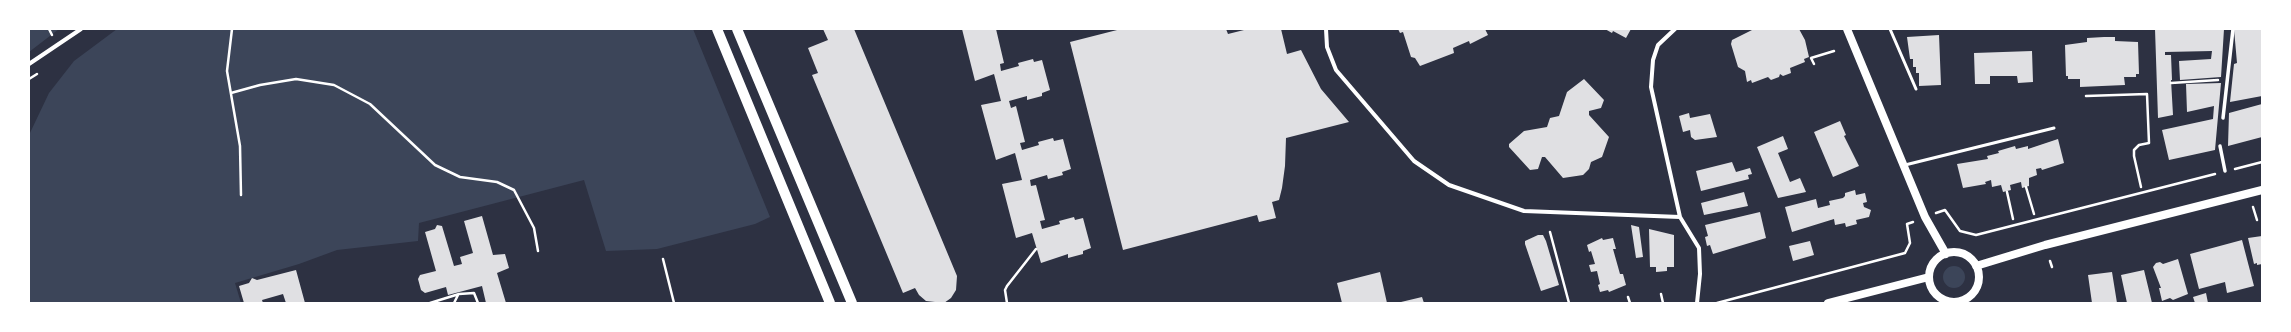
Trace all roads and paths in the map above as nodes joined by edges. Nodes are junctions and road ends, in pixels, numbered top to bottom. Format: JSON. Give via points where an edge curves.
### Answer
{"nodes":[{"id":1,"x":81,"y":29,"type":"edge"},
{"id":2,"x":232,"y":29,"type":"edge"},
{"id":3,"x":717,"y":29,"type":"edge"},
{"id":4,"x":737,"y":29,"type":"edge"},
{"id":5,"x":1326,"y":29,"type":"edge"},
{"id":6,"x":1675,"y":29,"type":"edge"},
{"id":7,"x":1847,"y":29,"type":"edge"},
{"id":8,"x":1890,"y":29,"type":"edge"},
{"id":9,"x":2233,"y":29,"type":"edge"},
{"id":10,"x":1834,"y":51,"type":"dead end"},
{"id":11,"x":29,"y":64,"type":"edge"},
{"id":12,"x":1814,"y":64,"type":"dead end"},
{"id":13,"x":2228,"y":80,"type":"junction"},
{"id":14,"x":2171,"y":83,"type":"dead end"},
{"id":15,"x":1916,"y":89,"type":"dead end"},
{"id":16,"x":231,"y":94,"type":"junction"},
{"id":17,"x":2086,"y":96,"type":"dead end"},
{"id":18,"x":2223,"y":118,"type":"dead end"},
{"id":19,"x":2054,"y":128,"type":"dead end"},
{"id":20,"x":2220,"y":146,"type":"dead end"},
{"id":21,"x":2262,"y":162,"type":"edge"},
{"id":22,"x":1903,"y":166,"type":"junction"},
{"id":23,"x":2225,"y":171,"type":"junction"},
{"id":24,"x":2026,"y":187,"type":"dead end"},
{"id":25,"x":2141,"y":187,"type":"dead end"},
{"id":26,"x":2262,"y":190,"type":"edge"},
{"id":27,"x":2007,"y":192,"type":"dead end"},
{"id":28,"x":241,"y":195,"type":"dead end"},
{"id":29,"x":2253,"y":207,"type":"dead end"},
{"id":30,"x":2034,"y":214,"type":"dead end"},
{"id":31,"x":1680,"y":217,"type":"junction"},
{"id":32,"x":1925,"y":217,"type":"junction"},
{"id":33,"x":2013,"y":219,"type":"dead end"},
{"id":34,"x":2256,"y":220,"type":"dead end"},
{"id":35,"x":1550,"y":232,"type":"dead end"},
{"id":36,"x":1036,"y":249,"type":"dead end"},
{"id":37,"x":538,"y":251,"type":"dead end"},
{"id":38,"x":1946,"y":254,"type":"junction"},
{"id":39,"x":663,"y":259,"type":"dead end"},
{"id":40,"x":2050,"y":261,"type":"dead end"},
{"id":41,"x":1976,"y":266,"type":"junction"},
{"id":42,"x":2052,"y":267,"type":"dead end"},
{"id":43,"x":1929,"y":277,"type":"junction"},
{"id":44,"x":459,"y":294,"type":"junction"},
{"id":45,"x":1662,"y":294,"type":"dead end"},
{"id":46,"x":1628,"y":296,"type":"dead end"},
{"id":47,"x":1961,"y":302,"type":"edge"},
{"id":48,"x":430,"y":303,"type":"edge"},
{"id":49,"x":454,"y":303,"type":"edge"},
{"id":50,"x":478,"y":303,"type":"edge"},
{"id":51,"x":674,"y":303,"type":"edge"},
{"id":52,"x":830,"y":303,"type":"edge"},
{"id":53,"x":852,"y":303,"type":"edge"},
{"id":54,"x":1007,"y":303,"type":"edge"},
{"id":55,"x":1569,"y":303,"type":"edge"},
{"id":56,"x":1630,"y":303,"type":"edge"},
{"id":57,"x":1664,"y":303,"type":"edge"},
{"id":58,"x":1696,"y":303,"type":"edge"},
{"id":59,"x":1717,"y":303,"type":"edge"},
{"id":60,"x":1828,"y":303,"type":"edge"}],
"edges":[{"from":1,"to":11,"type":"street"},
{"from":2,"to":16,"type":"path","via":[[228,44],[227,71]]},
{"from":3,"to":52,"type":"main road"},
{"from":4,"to":53,"type":"main road"},
{"from":5,"to":31,"type":"street","via":[[1327,47],[1336,70],[1414,161],[1449,185],[1524,212]]},
{"from":6,"to":31,"type":"street","via":[[1658,45],[1653,60],[1651,87]]},
{"from":7,"to":22,"type":"main road"},
{"from":8,"to":15,"type":"lane"},
{"from":9,"to":13,"type":"street"},
{"from":10,"to":12,"type":"path","via":[[1811,58]]},
{"from":13,"to":14,"type":"path"},
{"from":13,"to":18,"type":"street"},
{"from":16,"to":28,"type":"path","via":[[240,146]]},
{"from":16,"to":37,"type":"path","via":[[260,85],[296,79],[334,85],[370,104],[436,165],[460,177],[497,182],[514,190],[534,228]]},
{"from":17,"to":25,"type":"path","via":[[2147,94],[2149,143],[2139,145],[2134,150]]},
{"from":19,"to":22,"type":"lane"},
{"from":20,"to":23,"type":"street"},
{"from":21,"to":23,"type":"path"},
{"from":22,"to":32,"type":"main road"},
{"from":23,"to":32,"type":"path","via":[[1976,235],[1960,231],[1945,210]]},
{"from":24,"to":30,"type":"path"},
{"from":26,"to":41,"type":"main road","via":[[2045,245]]},
{"from":27,"to":33,"type":"path"},
{"from":29,"to":34,"type":"path"},
{"from":31,"to":58,"type":"street","via":[[1699,248],[1700,274]]},
{"from":32,"to":38,"type":"main road"},
{"from":32,"to":59,"type":"path","via":[[1907,224],[1910,243],[1905,253]]},
{"from":35,"to":55,"type":"path"},
{"from":36,"to":54,"type":"path","via":[[1007,286]]},
{"from":38,"to":41,"type":"main road","via":[[1964,254]]},
{"from":38,"to":43,"type":"main road","via":[[1937,259],[1931,267]]},
{"from":39,"to":51,"type":"path"},
{"from":40,"to":42,"type":"path"},
{"from":41,"to":47,"type":"main road","via":[[1978,286],[1973,294]]},
{"from":43,"to":47,"type":"main road","via":[[1937,295],[1945,301]]},
{"from":43,"to":60,"type":"main road"},
{"from":44,"to":48,"type":"path"},
{"from":44,"to":49,"type":"path"},
{"from":44,"to":50,"type":"path","via":[[474,294]]},
{"from":45,"to":57,"type":"path"},
{"from":46,"to":56,"type":"path"}]}
